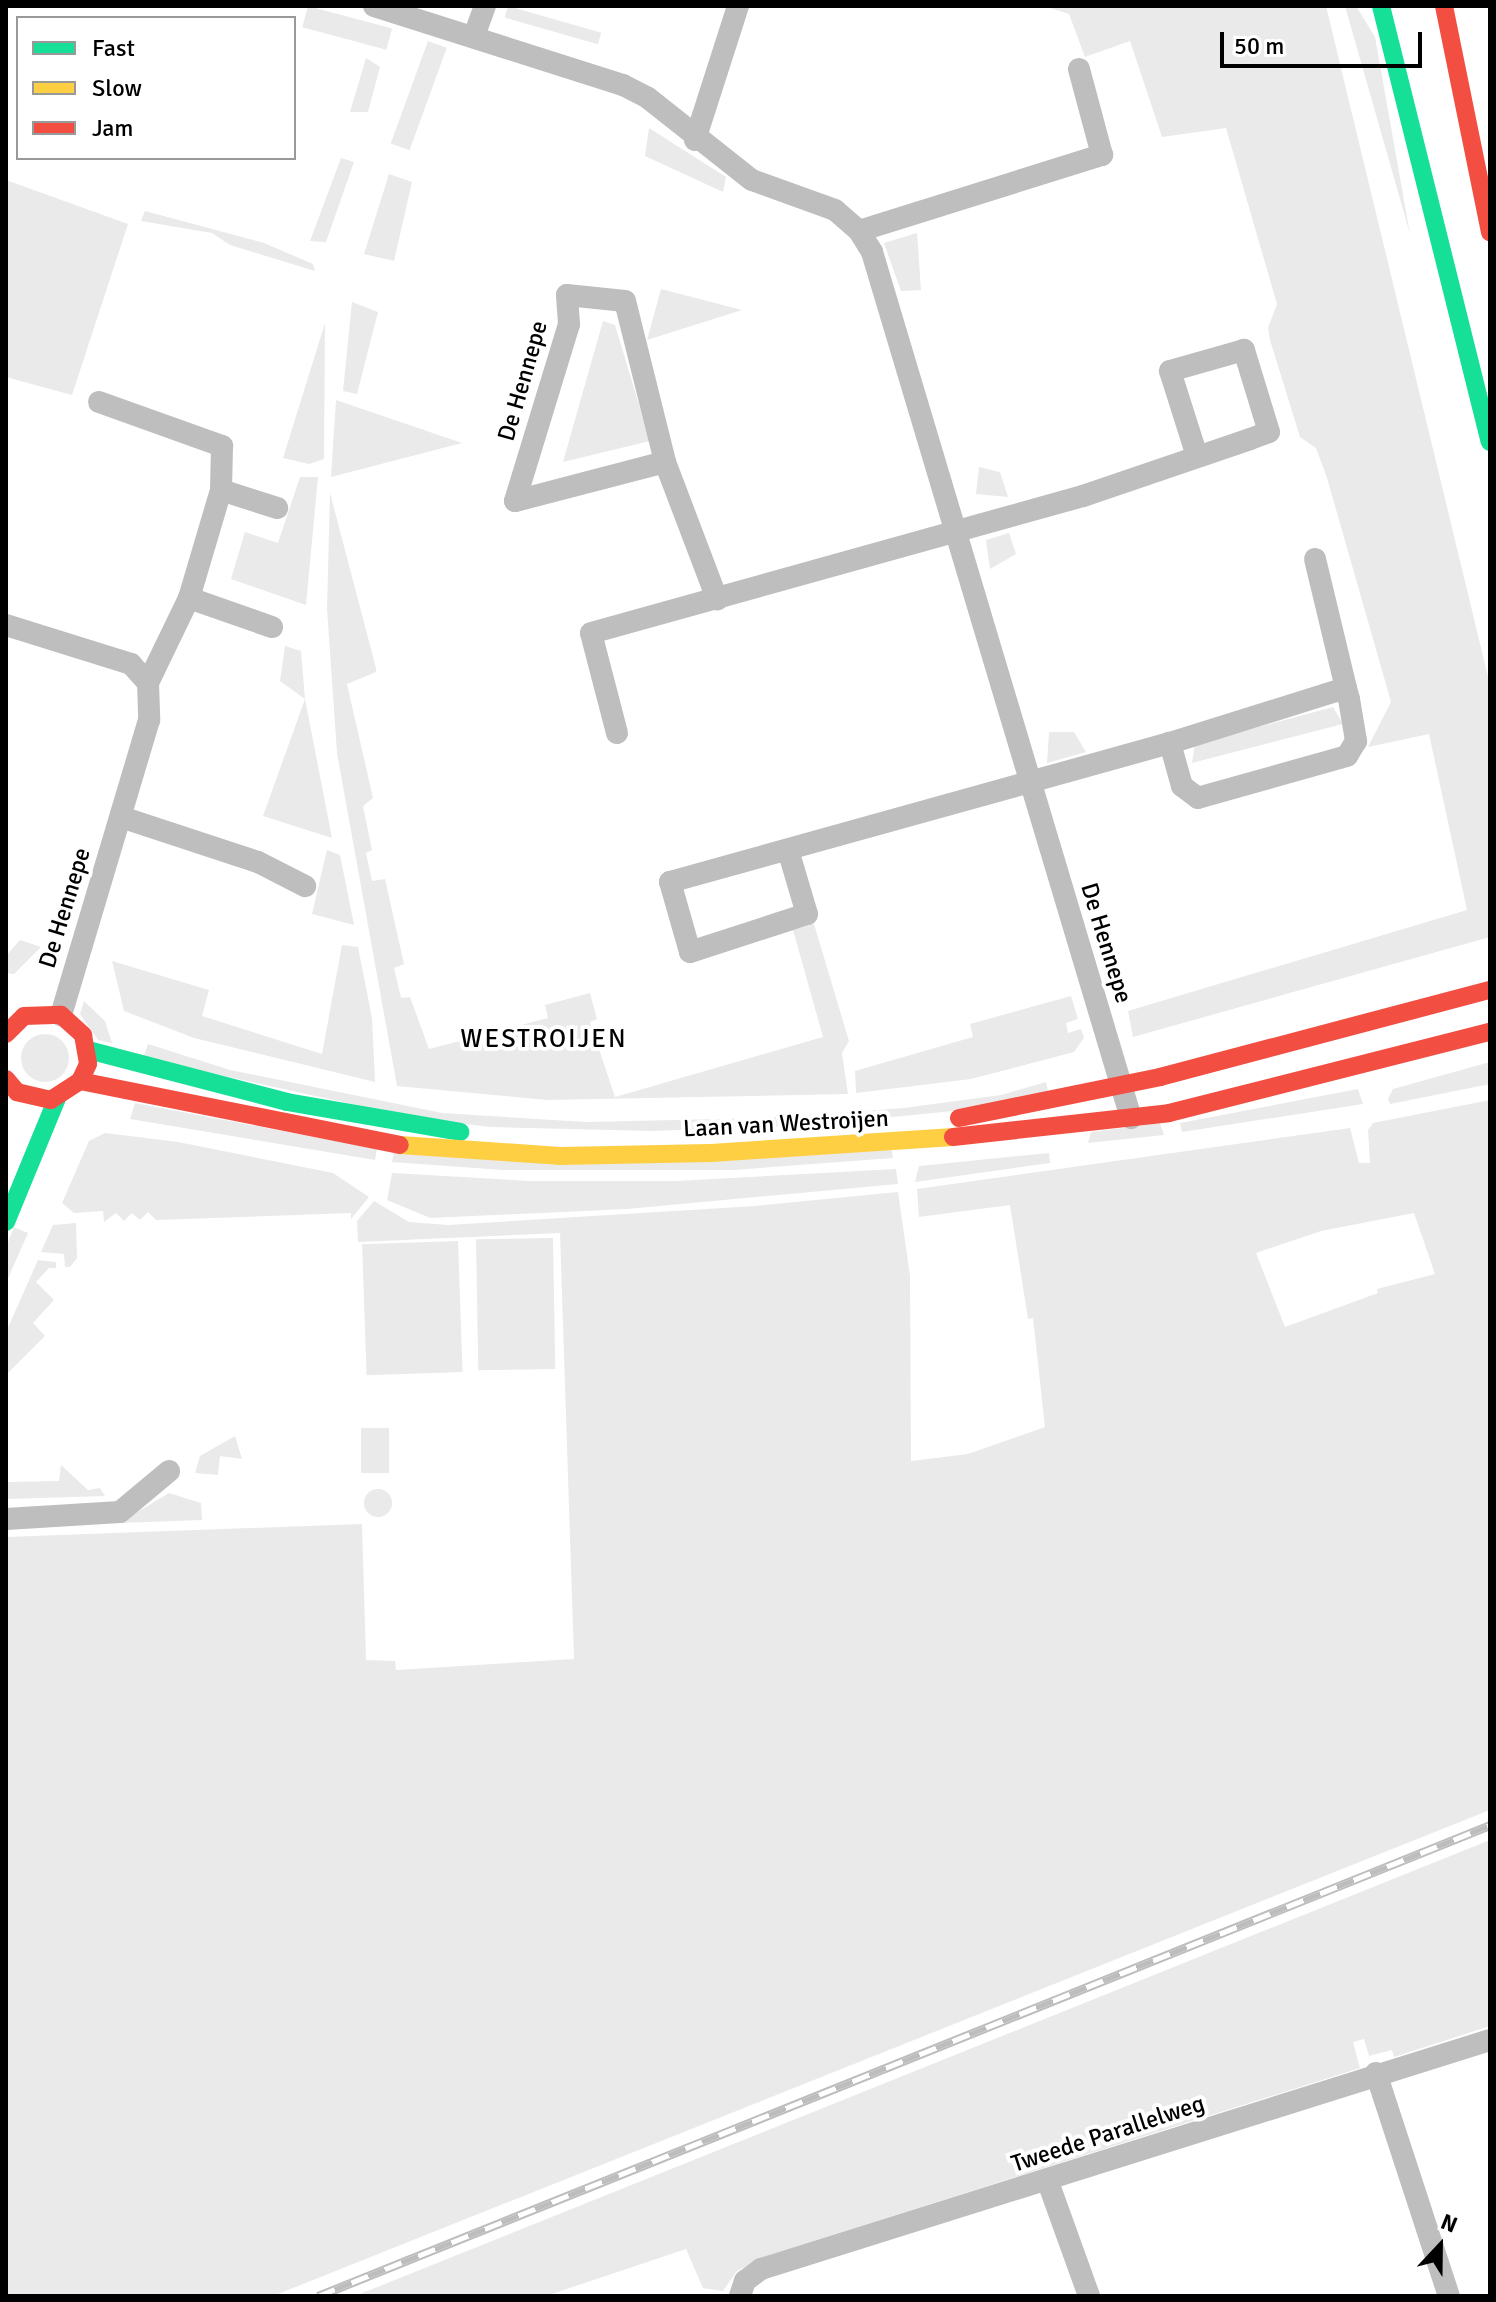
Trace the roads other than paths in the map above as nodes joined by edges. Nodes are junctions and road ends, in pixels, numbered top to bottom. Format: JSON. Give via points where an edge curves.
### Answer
{"nodes":[{"id":1,"x":374,"y":6,"type":"edge"},
{"id":2,"x":485,"y":6,"type":"edge"},
{"id":3,"x":738,"y":6,"type":"edge"},
{"id":4,"x":1381,"y":6,"type":"edge"},
{"id":5,"x":1445,"y":12,"type":"edge"},
{"id":6,"x":474,"y":36,"type":"junction"},
{"id":7,"x":1079,"y":69,"type":"dead end"},
{"id":8,"x":695,"y":140,"type":"junction"},
{"id":9,"x":859,"y":231,"type":"junction"},
{"id":10,"x":1490,"y":232,"type":"edge"},
{"id":11,"x":99,"y":402,"type":"dead end"},
{"id":12,"x":1490,"y":442,"type":"edge"},
{"id":13,"x":1197,"y":456,"type":"junction"},
{"id":14,"x":665,"y":462,"type":"junction"},
{"id":15,"x":221,"y":490,"type":"junction"},
{"id":16,"x":277,"y":508,"type":"dead end"},
{"id":17,"x":956,"y":531,"type":"junction"},
{"id":18,"x":1315,"y":559,"type":"dead end"},
{"id":19,"x":189,"y":598,"type":"junction"},
{"id":20,"x":717,"y":599,"type":"junction"},
{"id":21,"x":6,"y":625,"type":"edge"},
{"id":22,"x":272,"y":627,"type":"dead end"},
{"id":23,"x":148,"y":683,"type":"junction"},
{"id":24,"x":1346,"y":688,"type":"junction"},
{"id":25,"x":617,"y":733,"type":"dead end"},
{"id":26,"x":1170,"y":743,"type":"junction"},
{"id":27,"x":1031,"y":783,"type":"junction"},
{"id":28,"x":121,"y":817,"type":"junction"},
{"id":29,"x":788,"y":850,"type":"junction"},
{"id":30,"x":305,"y":886,"type":"dead end"},
{"id":31,"x":1490,"y":990,"type":"edge"},
{"id":32,"x":61,"y":1015,"type":"junction"},
{"id":33,"x":10,"y":1025,"type":"edge"},
{"id":34,"x":1490,"y":1032,"type":"edge"},
{"id":35,"x":88,"y":1050,"type":"junction"},
{"id":36,"x":80,"y":1081,"type":"junction"},
{"id":37,"x":8,"y":1082,"type":"edge"},
{"id":38,"x":1122,"y":1085,"type":"junction"},
{"id":39,"x":57,"y":1098,"type":"junction"},
{"id":40,"x":6,"y":1107,"type":"edge"},
{"id":41,"x":1131,"y":1118,"type":"junction"},
{"id":42,"x":6,"y":1222,"type":"edge"},
{"id":43,"x":169,"y":1471,"type":"dead end"},
{"id":44,"x":6,"y":1519,"type":"edge"},
{"id":45,"x":1490,"y":2040,"type":"edge"},
{"id":46,"x":1376,"y":2073,"type":"junction"},
{"id":47,"x":1048,"y":2182,"type":"junction"},
{"id":48,"x":742,"y":2288,"type":"edge"},
{"id":49,"x":1089,"y":2296,"type":"edge"},
{"id":50,"x":1449,"y":2296,"type":"edge"}],
"edges":[{"from":1,"to":6,"type":"street","name":"De Hennepe"},
{"from":2,"to":6,"type":"street"},
{"from":3,"to":8,"type":"street"},
{"from":4,"to":12,"type":"street"},
{"from":5,"to":10,"type":"street"},
{"from":6,"to":8,"type":"street","name":"De Hennepe","via":[[623,85],[648,98]]},
{"from":7,"to":9,"type":"street","via":[[1102,155]]},
{"from":8,"to":9,"type":"street","name":"De Hennepe","via":[[752,180],[835,210]]},
{"from":9,"to":17,"type":"street","name":"De Hennepe","via":[[872,252]]},
{"from":11,"to":15,"type":"street","name":"De Hennepe","via":[[222,446]]},
{"from":13,"to":13,"type":"street","via":[[1269,432],[1244,350],[1170,371]]},
{"from":13,"to":17,"type":"street"},
{"from":14,"to":14,"type":"street","name":"De Hennepe","via":[[625,301],[567,295],[569,324],[515,501]]},
{"from":14,"to":20,"type":"street","name":"De Hennepe"},
{"from":15,"to":16,"type":"street"},
{"from":15,"to":19,"type":"street","name":"De Hennepe"},
{"from":17,"to":20,"type":"street"},
{"from":17,"to":27,"type":"street","name":"De Hennepe"},
{"from":18,"to":24,"type":"street"},
{"from":19,"to":22,"type":"street"},
{"from":19,"to":23,"type":"street","name":"De Hennepe"},
{"from":20,"to":25,"type":"street","via":[[591,633]]},
{"from":21,"to":23,"type":"street","via":[[131,664]]},
{"from":23,"to":28,"type":"street","name":"De Hennepe","via":[[149,720]]},
{"from":24,"to":26,"type":"street"},
{"from":24,"to":26,"type":"street","via":[[1356,741],[1347,756],[1198,798],[1182,786]]},
{"from":26,"to":27,"type":"street"},
{"from":27,"to":29,"type":"street"},
{"from":27,"to":38,"type":"street","name":"De Hennepe"},
{"from":28,"to":30,"type":"street","via":[[258,862]]},
{"from":28,"to":32,"type":"street","name":"De Hennepe"},
{"from":29,"to":29,"type":"street","via":[[807,914],[690,952],[670,882]]},
{"from":31,"to":38,"type":"street","name":"Laan van Westroijen"},
{"from":32,"to":33,"type":"street","via":[[42,1012]]},
{"from":32,"to":35,"type":"street","via":[[83,1035]]},
{"from":34,"to":41,"type":"street","name":"Laan van Westroijen","via":[[1266,1092]]},
{"from":35,"to":36,"type":"street"},
{"from":35,"to":38,"type":"street","name":"Laan van Westroijen","via":[[347,1115],[465,1133],[569,1138],[827,1132],[958,1118]]},
{"from":36,"to":39,"type":"street"},
{"from":36,"to":41,"type":"street","name":"Laan van Westroijen","via":[[363,1140],[530,1155],[854,1145]]},
{"from":37,"to":39,"type":"street","via":[[33,1099]]},
{"from":37,"to":40,"type":"street"},
{"from":38,"to":41,"type":"street","name":"De Hennepe"},
{"from":39,"to":42,"type":"street"},
{"from":43,"to":44,"type":"street","via":[[120,1512]]},
{"from":45,"to":46,"type":"street","name":"Tweede Parallelweg"},
{"from":46,"to":47,"type":"street","name":"Tweede Parallelweg"},
{"from":46,"to":50,"type":"street"},
{"from":47,"to":48,"type":"street","name":"Tweede Parallelweg","via":[[761,2269]]},
{"from":47,"to":49,"type":"street"}]}
